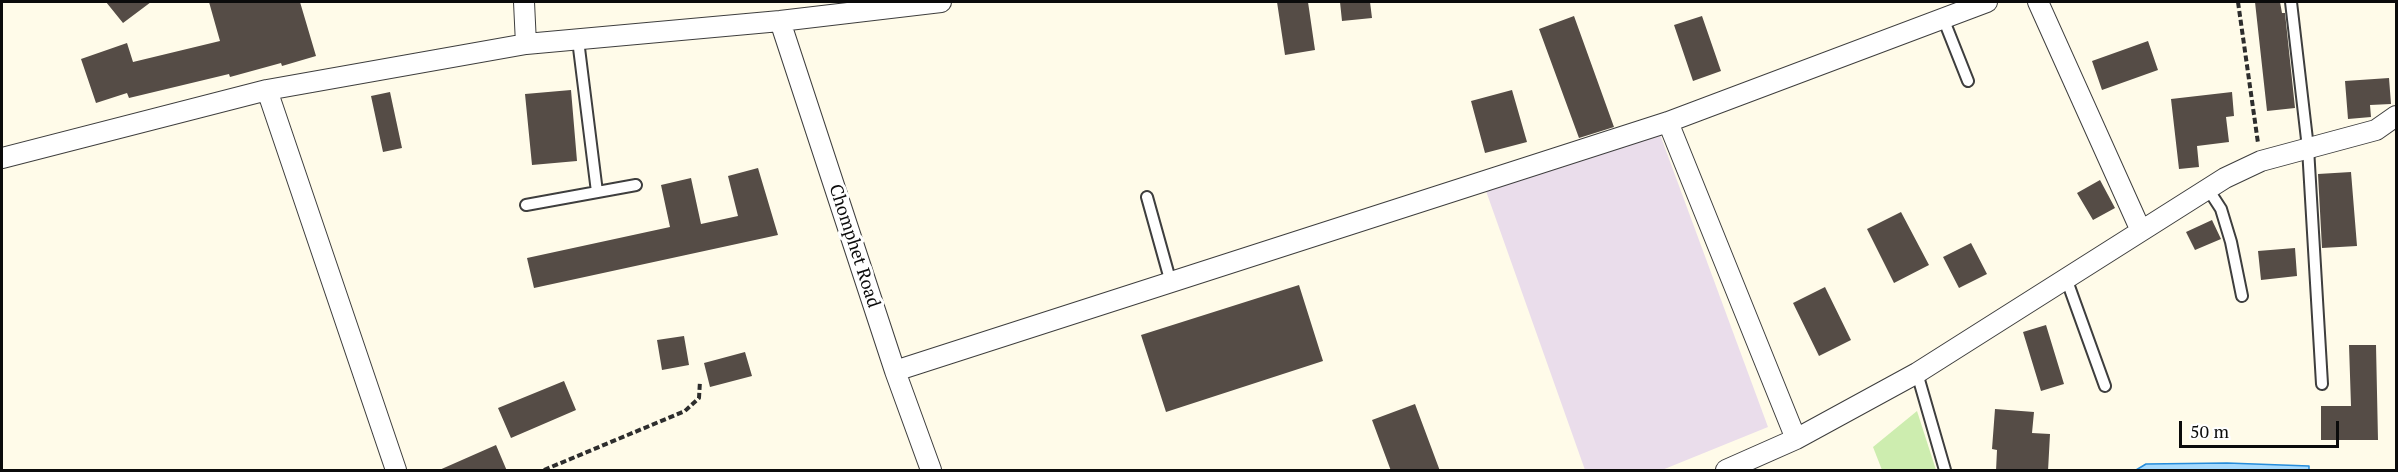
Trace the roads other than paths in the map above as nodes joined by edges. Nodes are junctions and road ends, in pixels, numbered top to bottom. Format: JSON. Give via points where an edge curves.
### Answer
{"nodes":[{"id":1,"x":524,"y":2,"type":"edge"},
{"id":2,"x":941,"y":2,"type":"edge"},
{"id":3,"x":1987,"y":2,"type":"edge"},
{"id":4,"x":2038,"y":2,"type":"edge"},
{"id":5,"x":2291,"y":2,"type":"edge"},
{"id":6,"x":816,"y":9,"type":"edge"},
{"id":7,"x":1943,"y":18,"type":"junction"},
{"id":8,"x":780,"y":21,"type":"junction"},
{"id":9,"x":578,"y":40,"type":"junction"},
{"id":10,"x":526,"y":44,"type":"junction"},
{"id":11,"x":1968,"y":81,"type":"dead end"},
{"id":12,"x":267,"y":90,"type":"junction"},
{"id":13,"x":2397,"y":116,"type":"edge"},
{"id":14,"x":1668,"y":122,"type":"junction"},
{"id":15,"x":2308,"y":148,"type":"junction"},
{"id":16,"x":2,"y":158,"type":"edge"},
{"id":17,"x":636,"y":185,"type":"dead end"},
{"id":18,"x":2208,"y":189,"type":"junction"},
{"id":19,"x":597,"y":192,"type":"junction"},
{"id":20,"x":1147,"y":197,"type":"dead end"},
{"id":21,"x":526,"y":205,"type":"dead end"},
{"id":22,"x":2141,"y":231,"type":"junction"},
{"id":23,"x":2066,"y":278,"type":"junction"},
{"id":24,"x":1171,"y":283,"type":"junction"},
{"id":25,"x":2242,"y":296,"type":"dead end"},
{"id":26,"x":895,"y":371,"type":"junction"},
{"id":27,"x":1917,"y":373,"type":"junction"},
{"id":28,"x":2322,"y":384,"type":"dead end"},
{"id":29,"x":2105,"y":386,"type":"dead end"},
{"id":30,"x":1796,"y":440,"type":"junction"},
{"id":31,"x":396,"y":471,"type":"edge"},
{"id":32,"x":931,"y":471,"type":"edge"},
{"id":33,"x":1726,"y":471,"type":"edge"},
{"id":34,"x":1945,"y":471,"type":"edge"}],
"edges":[{"from":1,"to":10,"type":"street"},
{"from":2,"to":6,"type":"street"},
{"from":3,"to":7,"type":"street"},
{"from":4,"to":22,"type":"street"},
{"from":5,"to":15,"type":"lane"},
{"from":6,"to":8,"type":"street"},
{"from":7,"to":11,"type":"lane"},
{"from":7,"to":14,"type":"street"},
{"from":8,"to":9,"type":"street"},
{"from":8,"to":26,"type":"street","name":"Chomphet Road"},
{"from":9,"to":10,"type":"street"},
{"from":9,"to":19,"type":"lane"},
{"from":10,"to":12,"type":"street"},
{"from":12,"to":16,"type":"street"},
{"from":12,"to":31,"type":"street"},
{"from":13,"to":15,"type":"street","via":[[2376,130]]},
{"from":14,"to":24,"type":"street"},
{"from":14,"to":30,"type":"street"},
{"from":15,"to":18,"type":"street","via":[[2261,161]]},
{"from":15,"to":28,"type":"lane"},
{"from":17,"to":19,"type":"lane"},
{"from":18,"to":22,"type":"street"},
{"from":18,"to":25,"type":"lane","via":[[2221,209]]},
{"from":19,"to":21,"type":"lane"},
{"from":20,"to":24,"type":"lane"},
{"from":22,"to":23,"type":"street"},
{"from":23,"to":27,"type":"street"},
{"from":23,"to":29,"type":"lane"},
{"from":24,"to":26,"type":"street"},
{"from":26,"to":32,"type":"street","name":"Chomphet Road"},
{"from":27,"to":30,"type":"street"},
{"from":27,"to":34,"type":"lane"},
{"from":30,"to":33,"type":"street"}]}
